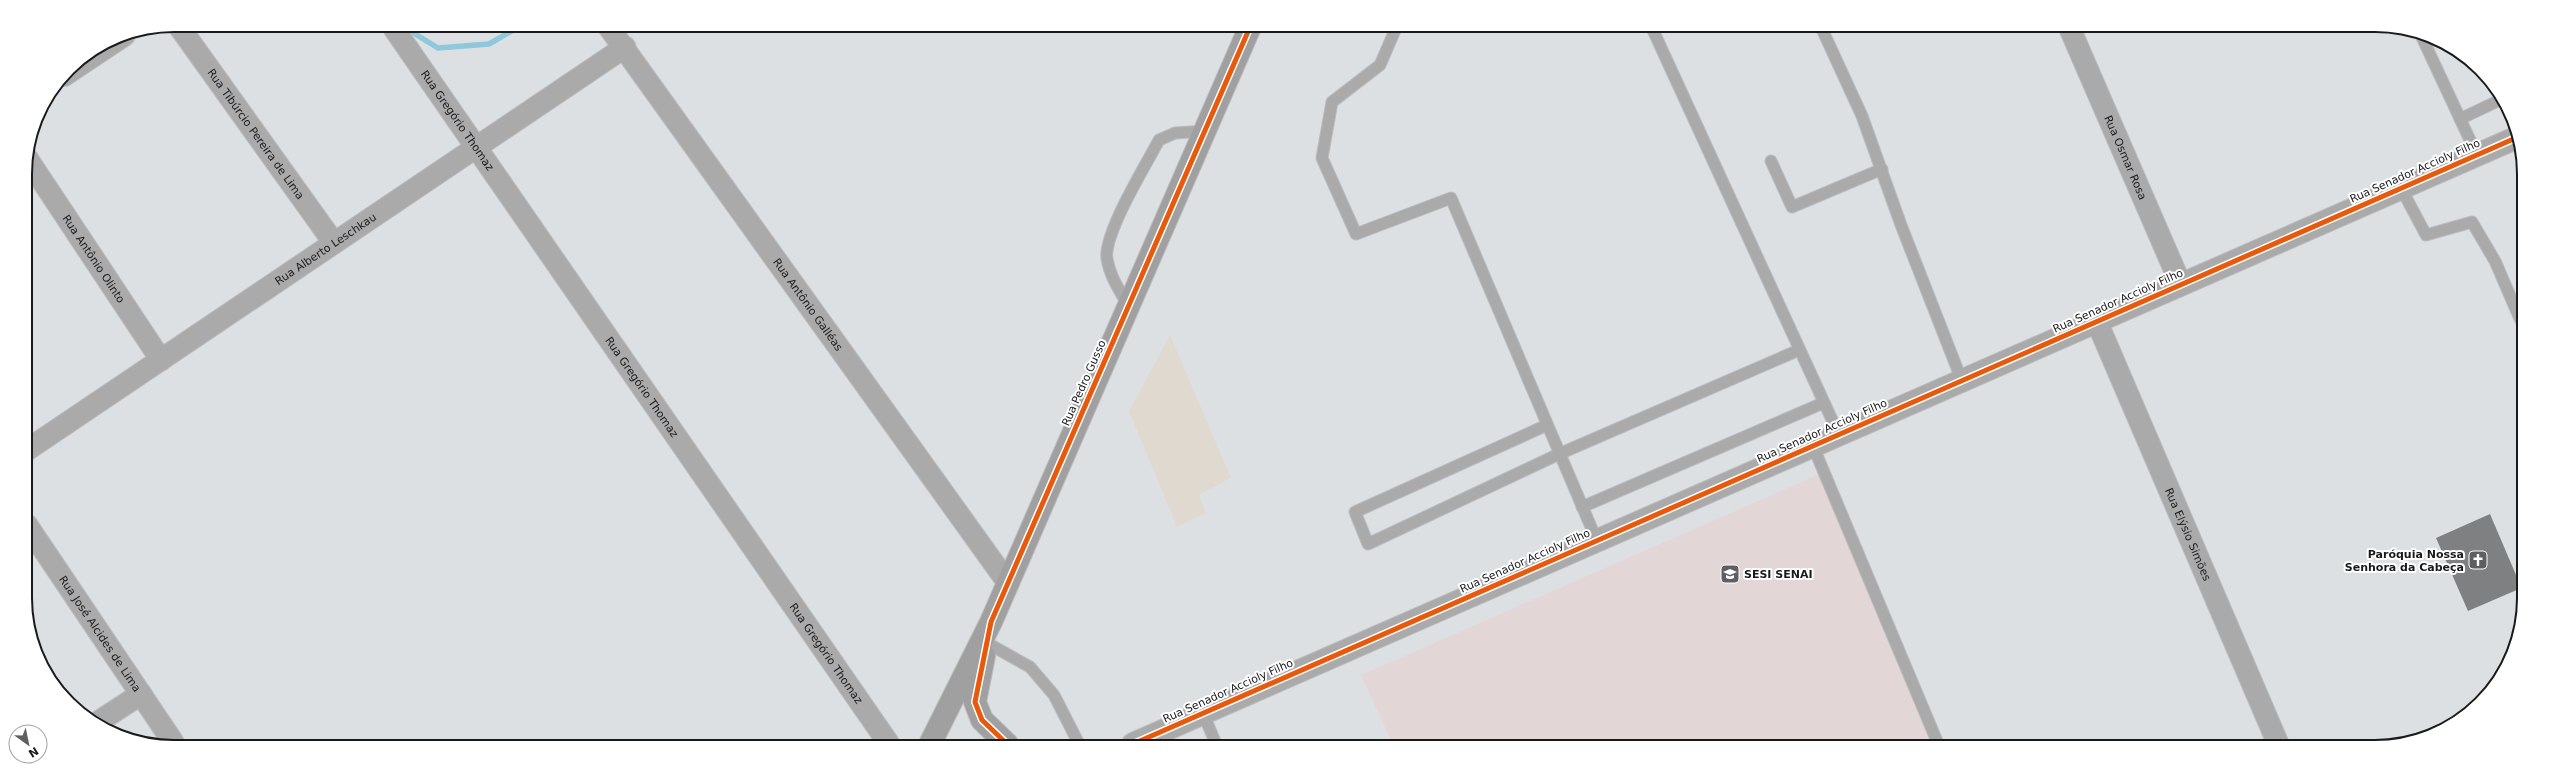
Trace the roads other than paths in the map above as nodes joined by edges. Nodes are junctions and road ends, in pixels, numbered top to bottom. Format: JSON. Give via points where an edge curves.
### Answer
{"nodes":[{"id":1,"x":183,"y":32,"type":"edge"},
{"id":2,"x":396,"y":32,"type":"edge"},
{"id":3,"x":613,"y":32,"type":"edge"},
{"id":4,"x":1248,"y":32,"type":"edge"},
{"id":5,"x":1394,"y":32,"type":"edge"},
{"id":6,"x":1654,"y":32,"type":"edge"},
{"id":7,"x":1823,"y":32,"type":"edge"},
{"id":8,"x":2071,"y":32,"type":"edge"},
{"id":9,"x":2424,"y":41,"type":"edge"},
{"id":10,"x":625,"y":47,"type":"junction"},
{"id":11,"x":2497,"y":101,"type":"edge"},
{"id":12,"x":2460,"y":119,"type":"junction"},
{"id":13,"x":1205,"y":131,"type":"junction"},
{"id":14,"x":2513,"y":139,"type":"edge"},
{"id":15,"x":476,"y":147,"type":"junction"},
{"id":16,"x":2476,"y":155,"type":"junction"},
{"id":17,"x":1771,"y":161,"type":"dead end"},
{"id":18,"x":32,"y":166,"type":"edge"},
{"id":19,"x":1882,"y":169,"type":"junction"},
{"id":20,"x":2401,"y":188,"type":"junction"},
{"id":21,"x":334,"y":243,"type":"junction"},
{"id":22,"x":2180,"y":285,"type":"junction"},
{"id":23,"x":1129,"y":306,"type":"junction"},
{"id":24,"x":2517,"y":311,"type":"edge"},
{"id":25,"x":2097,"y":322,"type":"junction"},
{"id":26,"x":1799,"y":350,"type":"junction"},
{"id":27,"x":161,"y":360,"type":"junction"},
{"id":28,"x":1962,"y":381,"type":"junction"},
{"id":29,"x":1823,"y":403,"type":"junction"},
{"id":30,"x":1547,"y":425,"type":"junction"},
{"id":31,"x":1839,"y":435,"type":"junction"},
{"id":32,"x":1813,"y":446,"type":"junction"},
{"id":33,"x":32,"y":447,"type":"edge"},
{"id":34,"x":1559,"y":454,"type":"junction"},
{"id":35,"x":1582,"y":507,"type":"junction"},
{"id":36,"x":32,"y":532,"type":"edge"},
{"id":37,"x":1597,"y":541,"type":"junction"},
{"id":38,"x":1008,"y":583,"type":"junction"},
{"id":39,"x":991,"y":622,"type":"junction"},
{"id":40,"x":987,"y":643,"type":"junction"},
{"id":41,"x":141,"y":694,"type":"junction"},
{"id":42,"x":1203,"y":713,"type":"junction"},
{"id":43,"x":101,"y":720,"type":"edge"},
{"id":44,"x":940,"y":723,"type":"junction"},
{"id":45,"x":989,"y":727,"type":"junction"},
{"id":46,"x":172,"y":740,"type":"edge"},
{"id":47,"x":886,"y":740,"type":"edge"},
{"id":48,"x":932,"y":740,"type":"edge"},
{"id":49,"x":1003,"y":740,"type":"edge"},
{"id":50,"x":1077,"y":740,"type":"edge"},
{"id":51,"x":1142,"y":740,"type":"edge"},
{"id":52,"x":1214,"y":740,"type":"edge"},
{"id":53,"x":1936,"y":740,"type":"edge"},
{"id":54,"x":2276,"y":740,"type":"edge"}],
"edges":[{"from":1,"to":21,"type":"street","name":"Rua Tibúrcio Pereira de Lima"},
{"from":2,"to":15,"type":"street","name":"Rua Gregório Thomaz"},
{"from":3,"to":10,"type":"street","name":"Rua Antônio Galléas"},
{"from":4,"to":13,"type":"main road","name":"Rua Pedro Gusso"},
{"from":5,"to":30,"type":"lane","via":[[1380,66],[1332,102],[1322,158],[1356,234],[1451,198]]},
{"from":6,"to":26,"type":"lane"},
{"from":7,"to":19,"type":"lane","via":[[1862,116]]},
{"from":8,"to":22,"type":"street","name":"Rua Osmar Rosa"},
{"from":9,"to":12,"type":"lane"},
{"from":10,"to":15,"type":"street","name":"Rua Alberto Leschkau"},
{"from":10,"to":38,"type":"street","name":"Rua Antônio Galléas"},
{"from":11,"to":12,"type":"lane"},
{"from":12,"to":16,"type":"lane"},
{"from":13,"to":23,"type":"main road","name":"Rua Pedro Gusso"},
{"from":13,"to":23,"type":"lane","via":[[1175,133],[1160,140],[1111,233],[1107,258],[1111,276]]},
{"from":14,"to":16,"type":"street","name":"Rua Senador Accioly Filho"},
{"from":15,"to":21,"type":"street","name":"Rua Alberto Leschkau"},
{"from":15,"to":47,"type":"street","name":"Rua Gregório Thomaz"},
{"from":16,"to":20,"type":"street","name":"Rua Senador Accioly Filho"},
{"from":17,"to":19,"type":"lane","via":[[1792,207]]},
{"from":18,"to":27,"type":"street","name":"Rua Antônio Olinto"},
{"from":19,"to":28,"type":"lane"},
{"from":20,"to":22,"type":"street","name":"Rua Senador Accioly Filho"},
{"from":20,"to":24,"type":"lane","via":[[2426,235],[2472,222],[2495,261]]},
{"from":21,"to":27,"type":"street","name":"Rua Alberto Leschkau"},
{"from":22,"to":25,"type":"street","name":"Rua Senador Accioly Filho"},
{"from":23,"to":38,"type":"main road","name":"Rua Pedro Gusso"},
{"from":25,"to":28,"type":"street","name":"Rua Senador Accioly Filho"},
{"from":25,"to":54,"type":"street","name":"Rua Elýsio Simões"},
{"from":26,"to":29,"type":"lane"},
{"from":26,"to":34,"type":"lane"},
{"from":27,"to":33,"type":"street","name":"Rua Alberto Leschkau"},
{"from":28,"to":31,"type":"street","name":"Rua Senador Accioly Filho"},
{"from":29,"to":31,"type":"lane"},
{"from":29,"to":35,"type":"lane"},
{"from":30,"to":34,"type":"lane"},
{"from":30,"to":34,"type":"lane","via":[[1355,512],[1368,544]]},
{"from":31,"to":32,"type":"street","name":"Rua Senador Accioly Filho"},
{"from":32,"to":37,"type":"street","name":"Rua Senador Accioly Filho"},
{"from":32,"to":53,"type":"lane"},
{"from":34,"to":35,"type":"lane"},
{"from":35,"to":37,"type":"lane"},
{"from":36,"to":41,"type":"street","name":"Rua José Alcides de Lima"},
{"from":37,"to":42,"type":"street","name":"Rua Senador Accioly Filho"},
{"from":38,"to":39,"type":"main road","name":"Rua Pedro Gusso"},
{"from":39,"to":40,"type":"main road","name":"Rua Pedro Gusso"},
{"from":39,"to":44,"type":"main road","name":"Rua Pedro Gusso"},
{"from":40,"to":45,"type":"main road","name":"Rua Pedro Gusso","via":[[975,702],[980,716]]},
{"from":40,"to":50,"type":"lane","via":[[1030,667],[1054,695]]},
{"from":41,"to":43,"type":"street"},
{"from":41,"to":46,"type":"street","name":"Rua José Alcides de Lima"},
{"from":42,"to":51,"type":"street","name":"Rua Senador Accioly Filho"},
{"from":42,"to":52,"type":"lane"},
{"from":44,"to":45,"type":"main road","via":[[963,719],[976,720]]},
{"from":44,"to":48,"type":"main road","name":"Rua Pedro Gusso"},
{"from":45,"to":49,"type":"main road","name":"Rua Pedro Gusso"}]}
